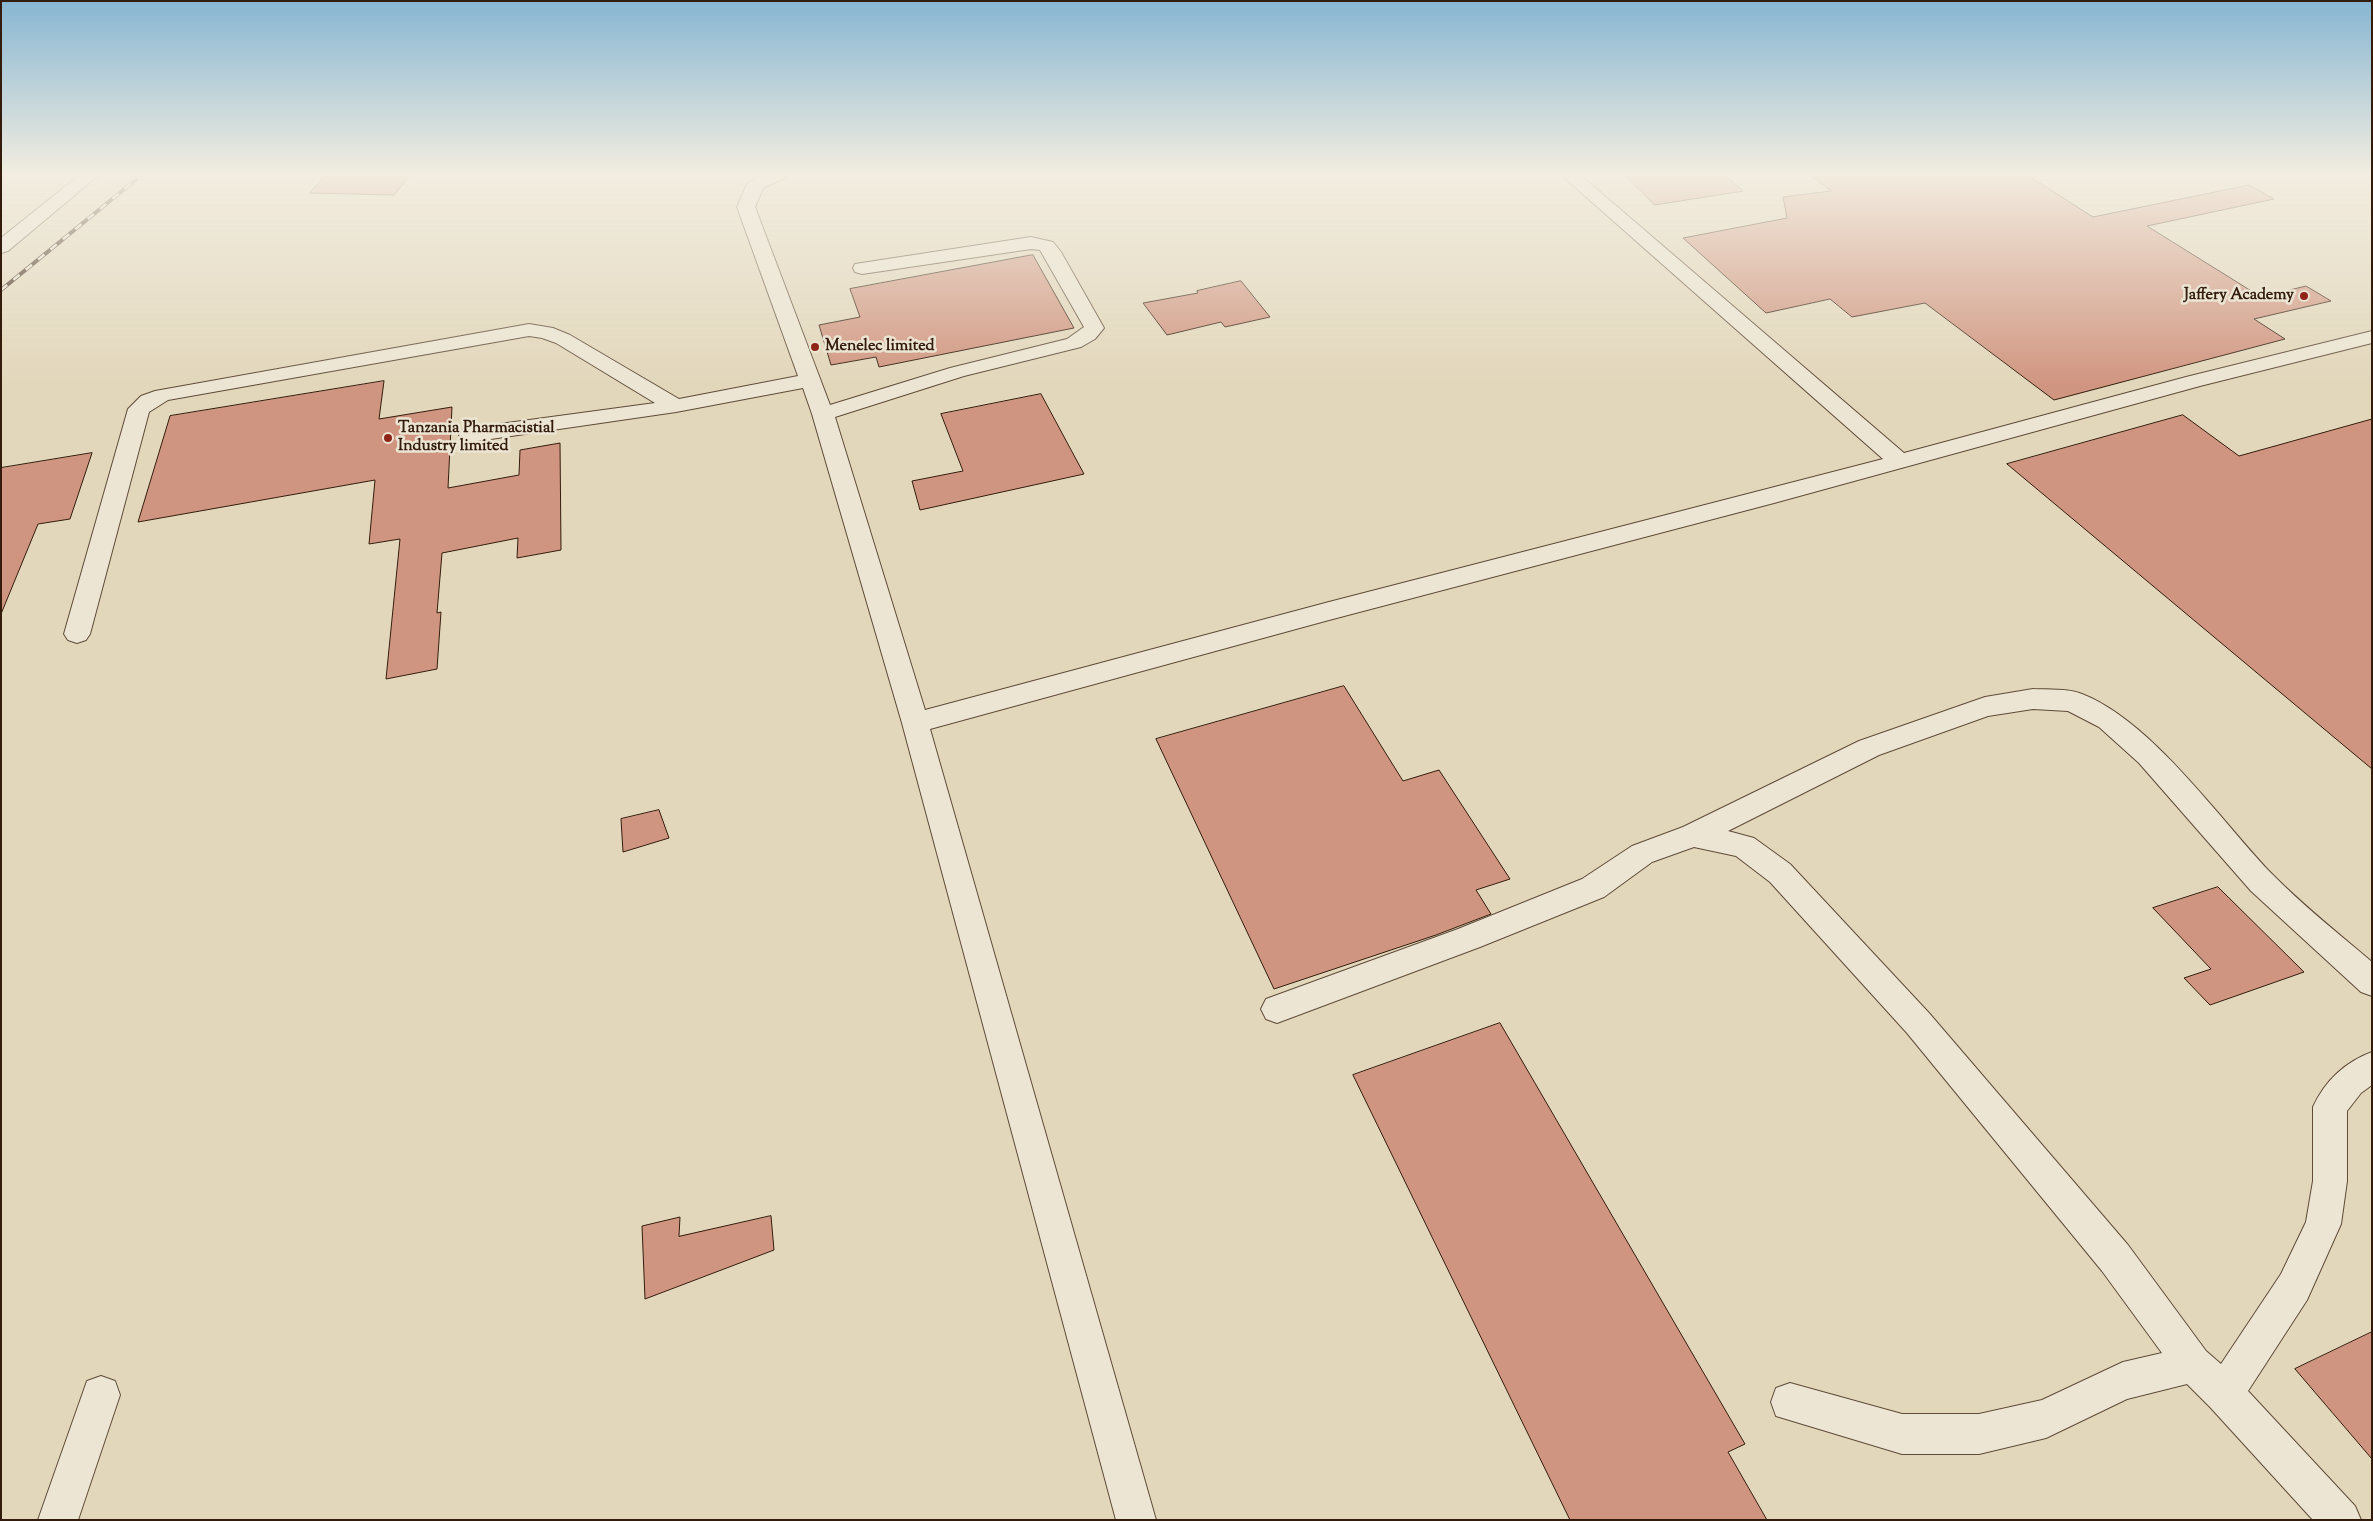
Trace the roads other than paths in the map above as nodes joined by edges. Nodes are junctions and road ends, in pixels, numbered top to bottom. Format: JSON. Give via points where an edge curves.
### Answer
{"nodes":[{"id":1,"x":760,"y":244,"type":"edge"},
{"id":2,"x":1025,"y":244,"type":"edge"},
{"id":3,"x":1037,"y":244,"type":"edge"},
{"id":4,"x":1649,"y":244,"type":"edge"},
{"id":5,"x":862,"y":268,"type":"dead end"},
{"id":6,"x":2372,"y":337,"type":"edge"},
{"id":7,"x":810,"y":380,"type":"junction"},
{"id":8,"x":676,"y":406,"type":"junction"},
{"id":9,"x":823,"y":414,"type":"junction"},
{"id":10,"x":470,"y":435,"type":"dead end"},
{"id":11,"x":1899,"y":461,"type":"junction"},
{"id":12,"x":77,"y":634,"type":"dead end"},
{"id":13,"x":915,"y":723,"type":"junction"},
{"id":14,"x":1692,"y":835,"type":"junction"},
{"id":15,"x":2372,"y":982,"type":"edge"},
{"id":16,"x":1277,"y":1009,"type":"dead end"},
{"id":17,"x":2372,"y":1067,"type":"edge"},
{"id":18,"x":2193,"y":1364,"type":"junction"},
{"id":19,"x":2224,"y":1393,"type":"junction"},
{"id":20,"x":101,"y":1395,"type":"dead end"},
{"id":21,"x":1790,"y":1402,"type":"dead end"},
{"id":22,"x":58,"y":1520,"type":"edge"},
{"id":23,"x":1136,"y":1520,"type":"edge"},
{"id":24,"x":2341,"y":1520,"type":"edge"}],
"edges":[{"from":1,"to":7,"type":"street"},
{"from":2,"to":5,"type":"street"},
{"from":3,"to":9,"type":"street","via":[[1046,246],[1052,252],[1094,328],[1088,335],[1074,342],[972,368]]},
{"from":4,"to":11,"type":"street"},
{"from":6,"to":11,"type":"street","via":[[2193,381]]},
{"from":7,"to":8,"type":"street"},
{"from":7,"to":9,"type":"street"},
{"from":8,"to":10,"type":"street"},
{"from":8,"to":12,"type":"street","via":[[563,338],[529,330],[162,395],[139,409]]},
{"from":9,"to":13,"type":"street"},
{"from":11,"to":13,"type":"street"},
{"from":13,"to":23,"type":"street"},
{"from":14,"to":15,"type":"street","via":[[1869,748],[1976,710],[2033,700],[2074,701],[2108,720],[2149,756],[2261,882]]},
{"from":14,"to":16,"type":"street","via":[[1642,854],[1593,888]]},
{"from":14,"to":18,"type":"street","via":[[1744,846],[1780,873],[1918,1023],[2115,1258]]},
{"from":17,"to":19,"type":"street","via":[[2349,1082],[2330,1107],[2330,1181],[2324,1224],[2294,1287]]},
{"from":18,"to":19,"type":"street"},
{"from":18,"to":21,"type":"street","via":[[2123,1381],[2046,1419],[1979,1434],[1902,1434]]},
{"from":19,"to":24,"type":"street"},
{"from":20,"to":22,"type":"street"}]}
